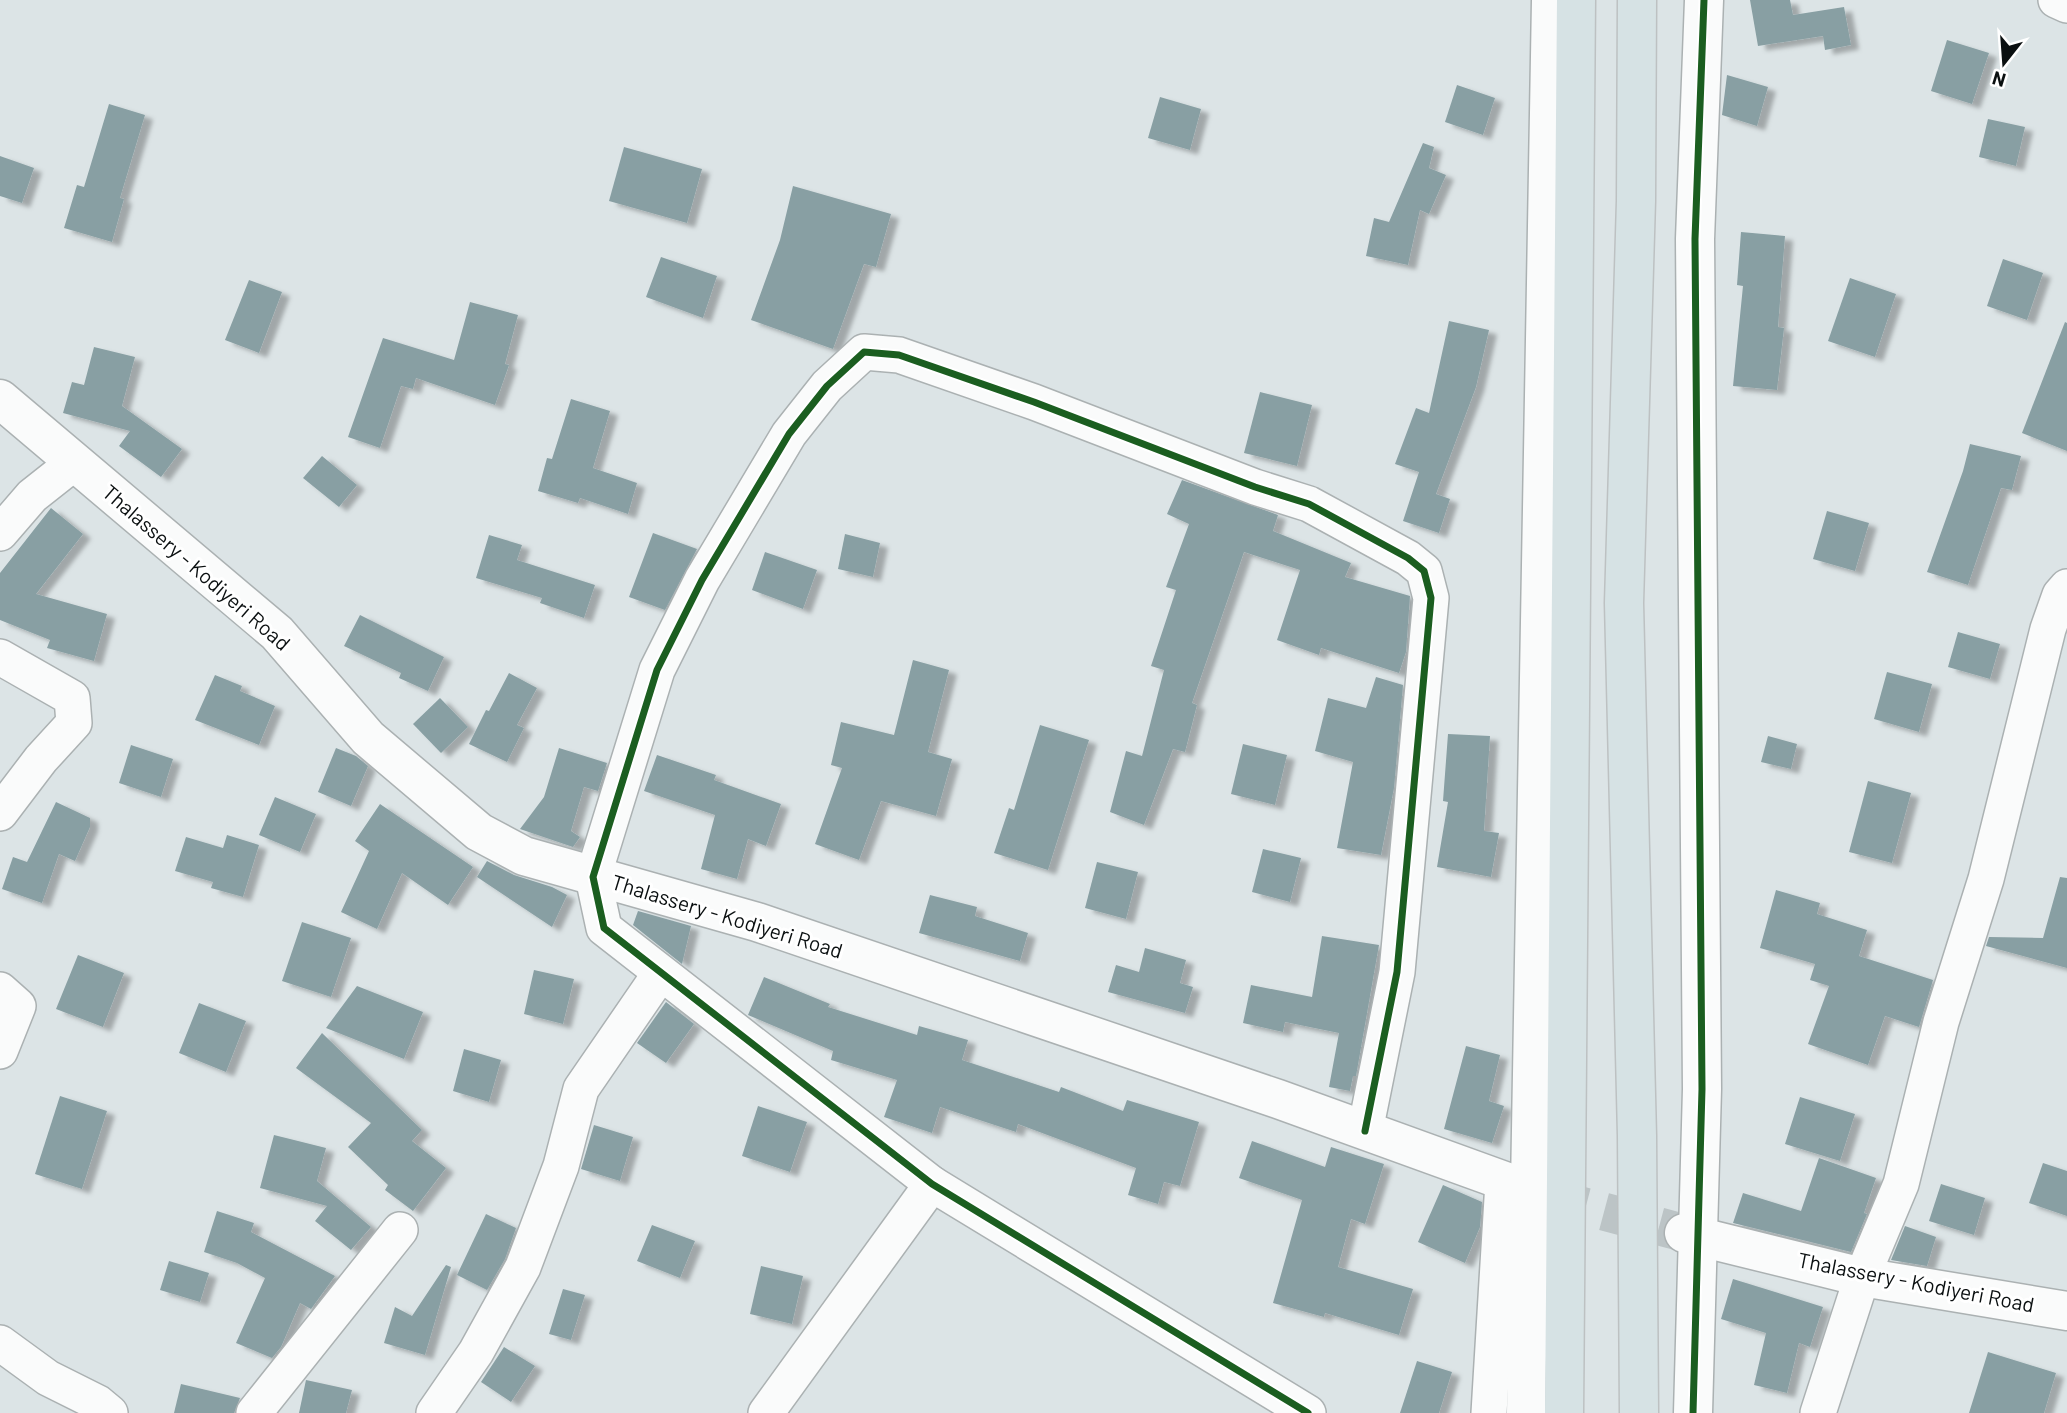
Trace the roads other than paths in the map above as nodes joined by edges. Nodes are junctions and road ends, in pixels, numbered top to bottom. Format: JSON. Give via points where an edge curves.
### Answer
{"nodes":[{"id":1,"x":1551,"y":0,"type":"edge"},
{"id":2,"x":1576,"y":0,"type":"edge"},
{"id":3,"x":1637,"y":0,"type":"edge"},
{"id":4,"x":1704,"y":0,"type":"edge"},
{"id":5,"x":2056,"y":0,"type":"edge"},
{"id":6,"x":2067,"y":5,"type":"edge"},
{"id":7,"x":0,"y":399,"type":"edge"},
{"id":8,"x":75,"y":462,"type":"junction"},
{"id":9,"x":0,"y":533,"type":"edge"},
{"id":10,"x":2067,"y":587,"type":"edge"},
{"id":11,"x":0,"y":657,"type":"edge"},
{"id":12,"x":0,"y":813,"type":"edge"},
{"id":13,"x":593,"y":877,"type":"junction"},
{"id":14,"x":660,"y":974,"type":"junction"},
{"id":15,"x":0,"y":990,"type":"edge"},
{"id":16,"x":0,"y":1051,"type":"edge"},
{"id":17,"x":1365,"y":1131,"type":"junction"},
{"id":18,"x":932,"y":1184,"type":"junction"},
{"id":19,"x":1527,"y":1190,"type":"junction"},
{"id":20,"x":400,"y":1230,"type":"dead end"},
{"id":21,"x":1692,"y":1235,"type":"junction"},
{"id":22,"x":1862,"y":1277,"type":"junction"},
{"id":23,"x":2067,"y":1311,"type":"edge"},
{"id":24,"x":0,"y":1343,"type":"edge"},
{"id":25,"x":110,"y":1413,"type":"edge"},
{"id":26,"x":254,"y":1413,"type":"edge"},
{"id":27,"x":434,"y":1413,"type":"edge"},
{"id":28,"x":766,"y":1413,"type":"edge"},
{"id":29,"x":1308,"y":1413,"type":"edge"},
{"id":30,"x":1489,"y":1413,"type":"edge"},
{"id":31,"x":1525,"y":1413,"type":"edge"},
{"id":32,"x":1564,"y":1413,"type":"edge"},
{"id":33,"x":1639,"y":1413,"type":"edge"},
{"id":34,"x":1692,"y":1413,"type":"edge"},
{"id":35,"x":1818,"y":1413,"type":"edge"}],
"edges":[{"from":1,"to":19,"type":"street"},
{"from":2,"to":32,"type":"highway"},
{"from":3,"to":33,"type":"highway","via":[[1624,603]]},
{"from":4,"to":21,"type":"street","via":[[1695,239],[1702,879]]},
{"from":5,"to":6,"type":"street"},
{"from":7,"to":8,"type":"street","name":"Thalassery - Kodiyeri Road"},
{"from":8,"to":9,"type":"street","via":[[32,496]]},
{"from":8,"to":13,"type":"street","name":"Thalassery - Kodiyeri Road","via":[[277,634],[368,738],[479,832],[524,856]]},
{"from":10,"to":22,"type":"street","via":[[2048,629],[1986,879],[1941,1022],[1901,1184]]},
{"from":11,"to":12,"type":"street","via":[[72,698],[74,723]]},
{"from":13,"to":14,"type":"street","via":[[604,928]]},
{"from":13,"to":17,"type":"street","name":"Thalassery - Kodiyeri Road","via":[[757,922]]},
{"from":13,"to":17,"type":"street","via":[[657,670],[751,494],[827,386],[864,352],[899,355],[1309,504],[1424,571],[1431,598],[1397,972]]},
{"from":14,"to":18,"type":"street"},
{"from":14,"to":27,"type":"street","via":[[581,1090],[561,1166],[523,1267],[476,1352]]},
{"from":15,"to":16,"type":"street","via":[[18,1006]]},
{"from":17,"to":19,"type":"street","name":"Thalassery - Kodiyeri Road"},
{"from":18,"to":28,"type":"street"},
{"from":18,"to":29,"type":"street"},
{"from":19,"to":30,"type":"street"},
{"from":19,"to":31,"type":"street"},
{"from":20,"to":26,"type":"street"},
{"from":21,"to":22,"type":"street","name":"Thalassery - Kodiyeri Road"},
{"from":21,"to":34,"type":"street"},
{"from":22,"to":23,"type":"street","name":"Thalassery - Kodiyeri Road"},
{"from":22,"to":35,"type":"street"},
{"from":24,"to":25,"type":"street","via":[[48,1378]]}]}
